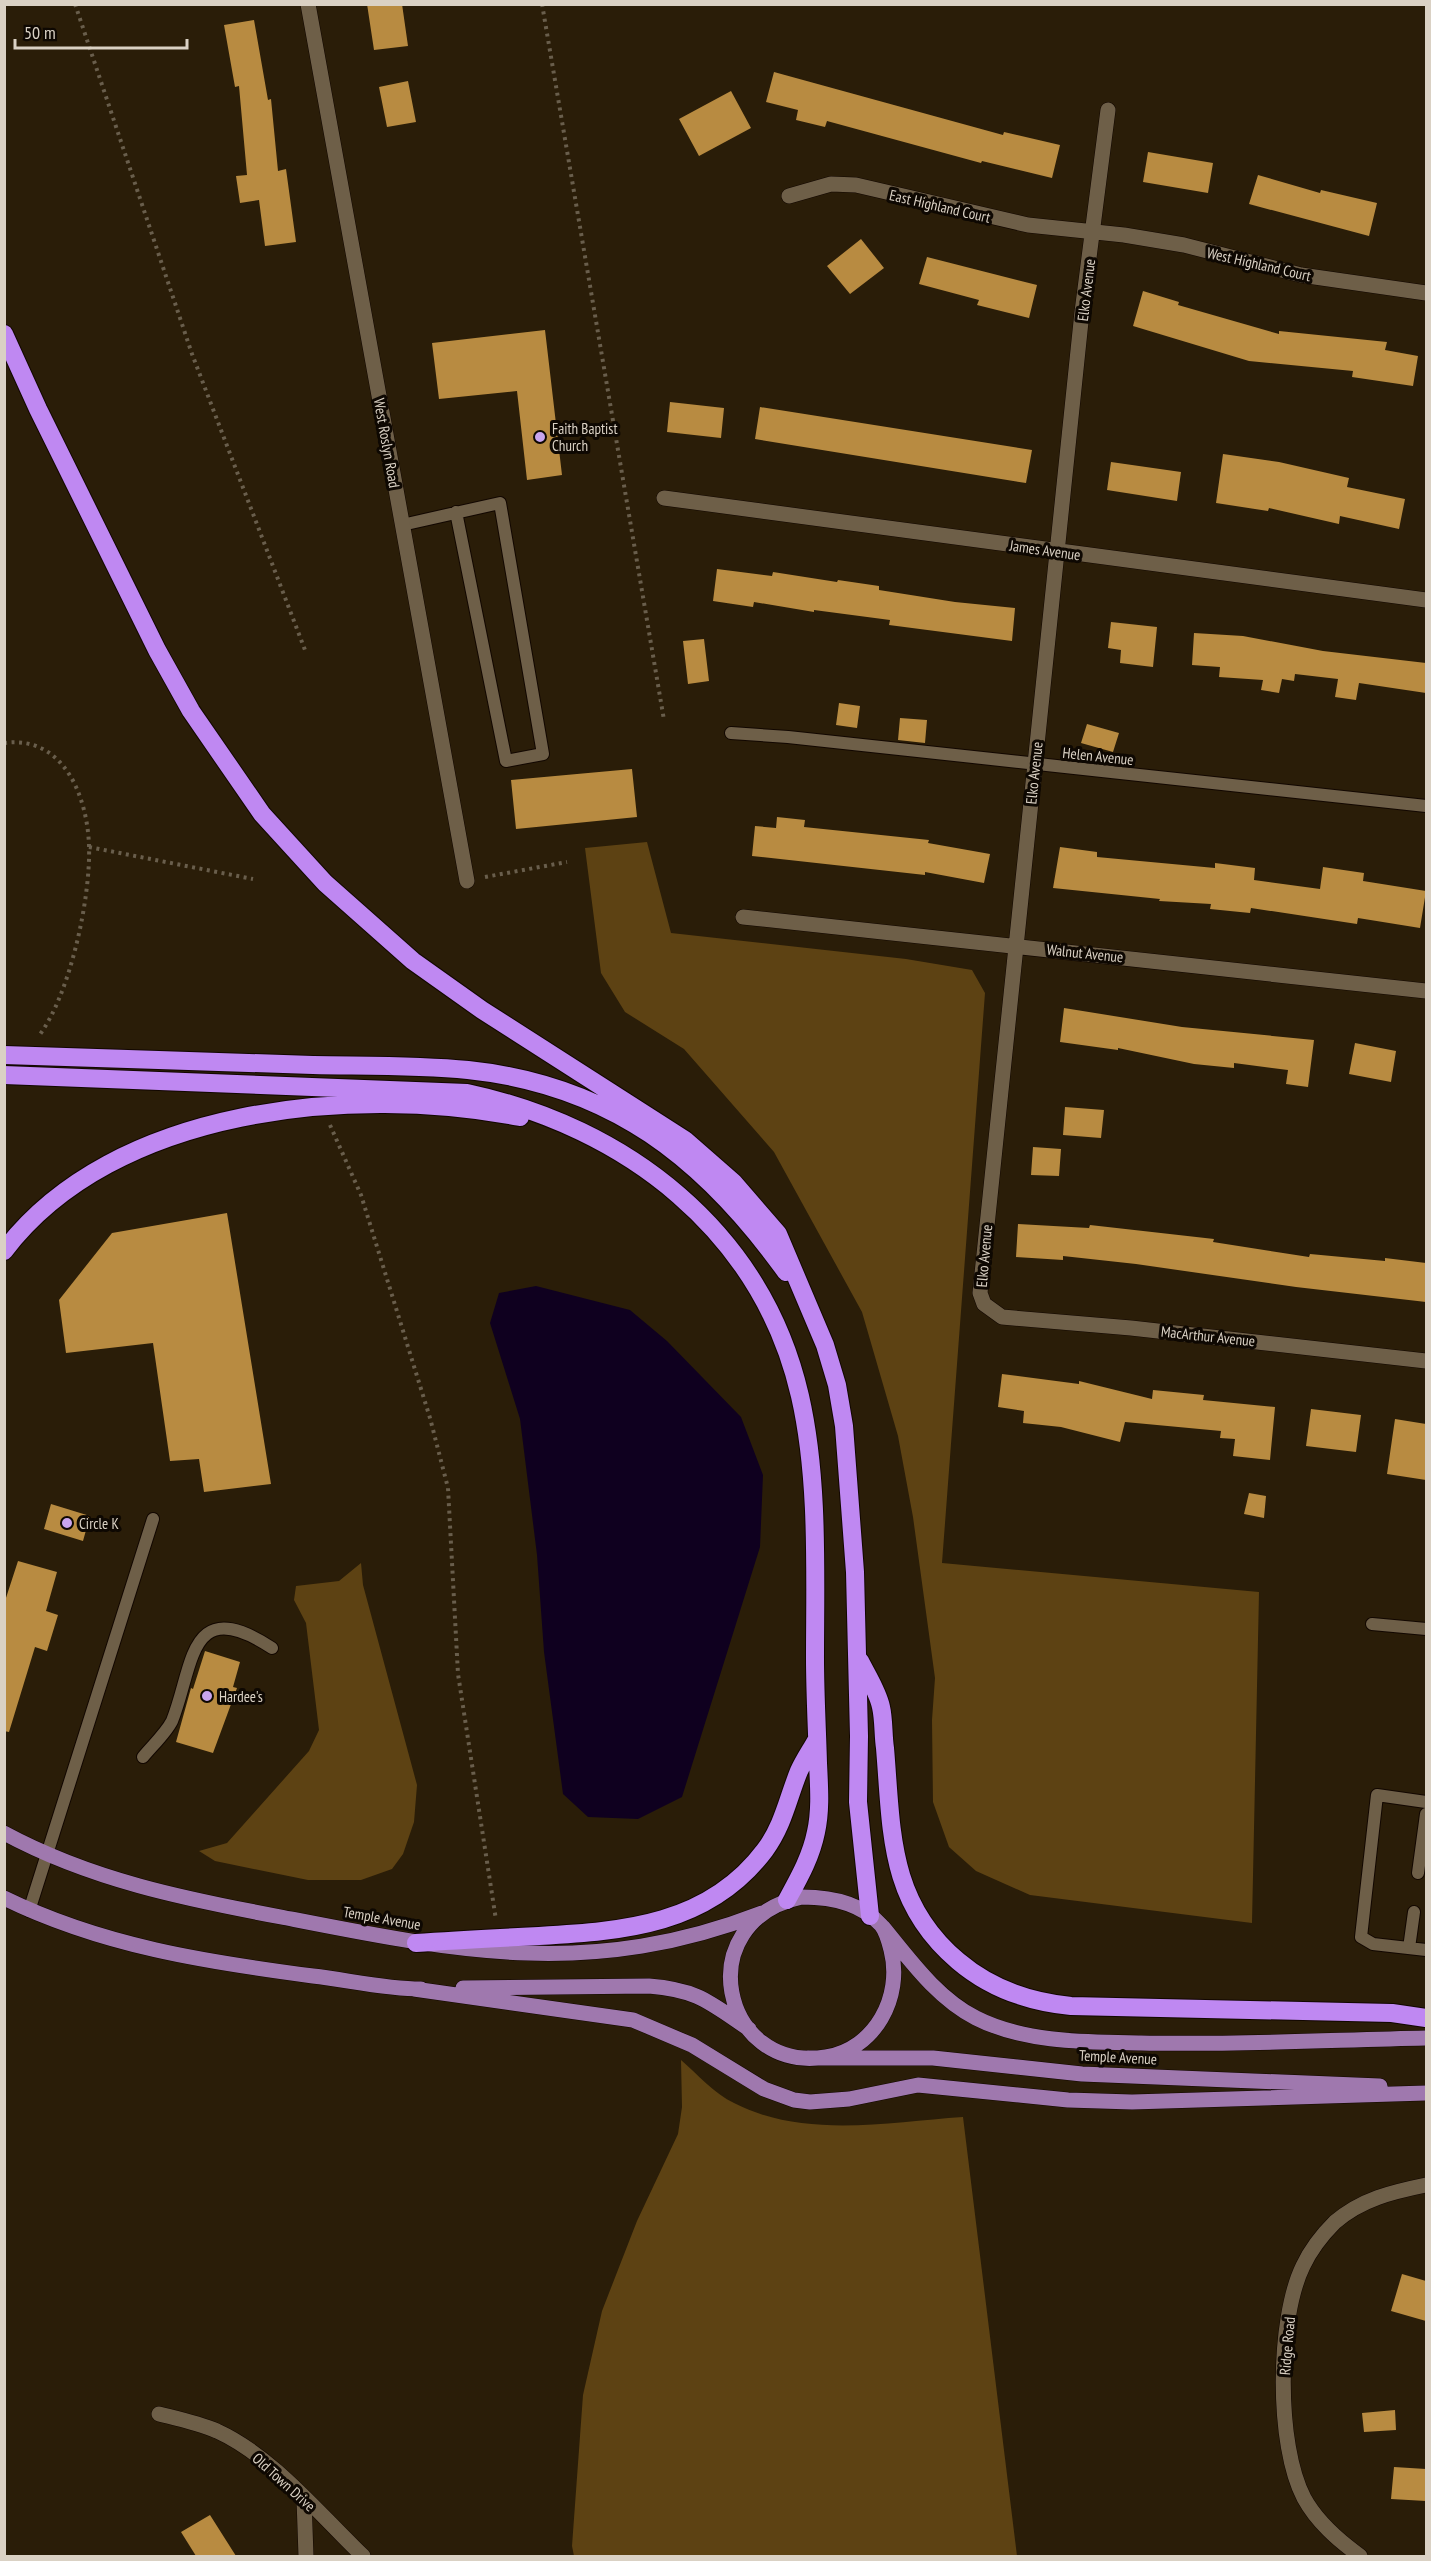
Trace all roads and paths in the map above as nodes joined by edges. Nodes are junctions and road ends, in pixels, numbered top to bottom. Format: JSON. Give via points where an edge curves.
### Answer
{"nodes":[{"id":1,"x":75,"y":4,"type":"edge"},
{"id":2,"x":308,"y":4,"type":"edge"},
{"id":3,"x":542,"y":4,"type":"edge"},
{"id":4,"x":1108,"y":110,"type":"dead end"},
{"id":5,"x":789,"y":196,"type":"dead end"},
{"id":6,"x":1093,"y":231,"type":"junction"},
{"id":7,"x":1426,"y":293,"type":"edge"},
{"id":8,"x":4,"y":334,"type":"edge"},
{"id":9,"x":664,"y":498,"type":"dead end"},
{"id":10,"x":456,"y":512,"type":"junction"},
{"id":11,"x":402,"y":525,"type":"junction"},
{"id":12,"x":1058,"y":552,"type":"junction"},
{"id":13,"x":1426,"y":600,"type":"edge"},
{"id":14,"x":305,"y":650,"type":"dead end"},
{"id":15,"x":664,"y":720,"type":"dead end"},
{"id":16,"x":731,"y":733,"type":"dead end"},
{"id":17,"x":4,"y":743,"type":"edge"},
{"id":18,"x":1035,"y":764,"type":"junction"},
{"id":19,"x":1426,"y":806,"type":"edge"},
{"id":20,"x":89,"y":847,"type":"junction"},
{"id":21,"x":567,"y":862,"type":"dead end"},
{"id":22,"x":253,"y":879,"type":"dead end"},
{"id":23,"x":467,"y":881,"type":"joint"},
{"id":24,"x":743,"y":917,"type":"dead end"},
{"id":25,"x":1015,"y":946,"type":"junction"},
{"id":26,"x":1426,"y":991,"type":"edge"},
{"id":27,"x":4,"y":1055,"type":"edge"},
{"id":28,"x":24,"y":1056,"type":"junction"},
{"id":29,"x":4,"y":1075,"type":"edge"},
{"id":30,"x":322,"y":1108,"type":"junction"},
{"id":31,"x":572,"y":1127,"type":"junction"},
{"id":32,"x":4,"y":1251,"type":"edge"},
{"id":33,"x":810,"y":1305,"type":"junction"},
{"id":34,"x":991,"y":1311,"type":"joint"},
{"id":35,"x":1426,"y":1361,"type":"edge"},
{"id":36,"x":153,"y":1519,"type":"dead end"},
{"id":37,"x":1372,"y":1624,"type":"dead end"},
{"id":38,"x":1426,"y":1629,"type":"edge"},
{"id":39,"x":272,"y":1648,"type":"dead end"},
{"id":40,"x":857,"y":1655,"type":"junction"},
{"id":41,"x":817,"y":1739,"type":"junction"},
{"id":42,"x":143,"y":1756,"type":"dead end"},
{"id":43,"x":1426,"y":1802,"type":"edge"},
{"id":44,"x":1426,"y":1814,"type":"edge"},
{"id":45,"x":4,"y":1833,"type":"edge"},
{"id":46,"x":47,"y":1854,"type":"junction"},
{"id":47,"x":1418,"y":1873,"type":"dead end"},
{"id":48,"x":4,"y":1898,"type":"edge"},
{"id":49,"x":787,"y":1900,"type":"junction"},
{"id":50,"x":29,"y":1911,"type":"junction"},
{"id":51,"x":1414,"y":1912,"type":"dead end"},
{"id":52,"x":762,"y":1913,"type":"junction"},
{"id":53,"x":876,"y":1921,"type":"junction"},
{"id":54,"x":498,"y":1938,"type":"junction"},
{"id":55,"x":416,"y":1942,"type":"junction"},
{"id":56,"x":1409,"y":1948,"type":"junction"},
{"id":57,"x":1426,"y":1950,"type":"edge"},
{"id":58,"x":414,"y":1989,"type":"junction"},
{"id":59,"x":1426,"y":2018,"type":"edge"},
{"id":60,"x":749,"y":2029,"type":"junction"},
{"id":61,"x":1426,"y":2038,"type":"edge"},
{"id":62,"x":808,"y":2058,"type":"junction"},
{"id":63,"x":1426,"y":2088,"type":"edge"},
{"id":64,"x":1426,"y":2093,"type":"edge"},
{"id":65,"x":1426,"y":2185,"type":"edge"},
{"id":66,"x":159,"y":2415,"type":"dead end"},
{"id":67,"x":304,"y":2499,"type":"junction"},
{"id":68,"x":306,"y":2556,"type":"edge"},
{"id":69,"x":363,"y":2556,"type":"edge"},
{"id":70,"x":1360,"y":2556,"type":"edge"}],
"edges":[{"from":1,"to":14,"type":"path","via":[[192,354]]},
{"from":2,"to":11,"type":"street","name":"West Roslyn Road"},
{"from":3,"to":15,"type":"path"},
{"from":4,"to":6,"type":"street","name":"Elko Avenue"},
{"from":5,"to":6,"type":"street","name":"East Highland Court","via":[[831,184],[856,185],[1028,225]]},
{"from":6,"to":7,"type":"street","name":"West Highland Court","via":[[1184,246],[1301,275]]},
{"from":6,"to":12,"type":"street","name":"Elko Avenue"},
{"from":8,"to":33,"type":"highway","via":[[157,650],[197,720],[261,814],[325,884],[413,961],[482,1010],[653,1118],[710,1160],[778,1234]]},
{"from":9,"to":12,"type":"street","name":"James Avenue"},
{"from":10,"to":10,"type":"lane","via":[[506,761],[543,754],[500,503]]},
{"from":10,"to":11,"type":"lane"},
{"from":11,"to":23,"type":"street","name":"West Roslyn Road"},
{"from":12,"to":13,"type":"street","name":"James Avenue"},
{"from":12,"to":18,"type":"street","name":"Elko Avenue"},
{"from":16,"to":18,"type":"lane","name":"Helen Avenue"},
{"from":17,"to":20,"type":"path","via":[[34,743],[62,764],[77,791]]},
{"from":18,"to":19,"type":"lane","name":"Helen Avenue"},
{"from":18,"to":25,"type":"street","name":"Elko Avenue"},
{"from":20,"to":22,"type":"path"},
{"from":20,"to":28,"type":"path","via":[[78,935],[67,979],[53,1016]]},
{"from":21,"to":23,"type":"path"},
{"from":24,"to":25,"type":"street","name":"Walnut Avenue"},
{"from":25,"to":26,"type":"street","name":"Walnut Avenue"},
{"from":25,"to":34,"type":"street","name":"Elko Avenue","via":[[980,1293]]},
{"from":27,"to":28,"type":"highway"},
{"from":28,"to":33,"type":"highway","via":[[466,1070],[543,1085],[619,1115],[701,1172],[747,1220]]},
{"from":29,"to":31,"type":"highway","via":[[467,1093],[496,1099]]},
{"from":30,"to":31,"type":"highway","via":[[436,1105]]},
{"from":30,"to":32,"type":"highway","via":[[217,1122],[153,1142],[92,1173],[59,1197]]},
{"from":30,"to":54,"type":"path","via":[[362,1195],[448,1488],[458,1674]]},
{"from":31,"to":41,"type":"highway","via":[[635,1161],[700,1214],[752,1279],[788,1355],[800,1396],[810,1468]]},
{"from":33,"to":40,"type":"highway","via":[[834,1375],[844,1426]]},
{"from":34,"to":35,"type":"street","name":"MacArthur Avenue","via":[[1002,1317]]},
{"from":36,"to":46,"type":"lane"},
{"from":37,"to":38,"type":"lane"},
{"from":39,"to":42,"type":"lane","via":[[256,1638],[228,1630],[217,1629],[201,1637],[188,1664],[171,1723]]},
{"from":40,"to":53,"type":"highway","via":[[858,1802]]},
{"from":40,"to":59,"type":"highway","via":[[881,1706],[890,1825],[901,1879],[917,1914],[937,1941],[986,1982],[1053,2004],[1392,2013]]},
{"from":41,"to":49,"type":"highway","via":[[816,1831],[810,1856]]},
{"from":41,"to":54,"type":"highway","via":[[766,1850],[726,1890],[707,1903],[664,1921],[633,1928]]},
{"from":43,"to":56,"type":"lane","via":[[1377,1796],[1361,1937],[1373,1944]]},
{"from":44,"to":47,"type":"lane"},
{"from":45,"to":46,"type":"main road","name":"Temple Avenue"},
{"from":46,"to":50,"type":"lane"},
{"from":46,"to":55,"type":"main road","name":"Temple Avenue","via":[[157,1892]]},
{"from":48,"to":50,"type":"main road"},
{"from":49,"to":52,"type":"main road"},
{"from":49,"to":53,"type":"main road","via":[[830,1898]]},
{"from":50,"to":58,"type":"main road","via":[[83,1932],[192,1959]]},
{"from":51,"to":56,"type":"lane"},
{"from":52,"to":55,"type":"main road","name":"Temple Avenue","via":[[710,1932],[611,1952],[498,1953]]},
{"from":52,"to":60,"type":"main road","via":[[737,1944],[730,1973],[734,2003]]},
{"from":53,"to":61,"type":"main road","name":"Temple Avenue","via":[[952,2002],[983,2021],[1021,2032],[1086,2041],[1161,2043]]},
{"from":53,"to":62,"type":"main road","via":[[894,1960],[895,1979],[883,2016],[851,2048],[826,2057]]},
{"from":54,"to":55,"type":"highway"},
{"from":56,"to":57,"type":"lane"},
{"from":58,"to":60,"type":"main road","via":[[668,1988],[699,1996]]},
{"from":58,"to":64,"type":"main road","via":[[633,2020],[692,2045],[764,2089],[810,2102],[918,2085],[1092,2101]]},
{"from":60,"to":62,"type":"main road","via":[[775,2050]]},
{"from":62,"to":63,"type":"main road","name":"Temple Avenue","via":[[933,2058],[1082,2074]]},
{"from":65,"to":70,"type":"street","name":"Ridge Road","via":[[1380,2195],[1334,2223],[1303,2266],[1287,2325],[1285,2434],[1293,2472],[1321,2523]]},
{"from":66,"to":67,"type":"street","name":"Old Town Drive","via":[[192,2421],[240,2443],[272,2467]]},
{"from":67,"to":68,"type":"street"},
{"from":67,"to":69,"type":"street","name":"Old Town Drive"}]}
